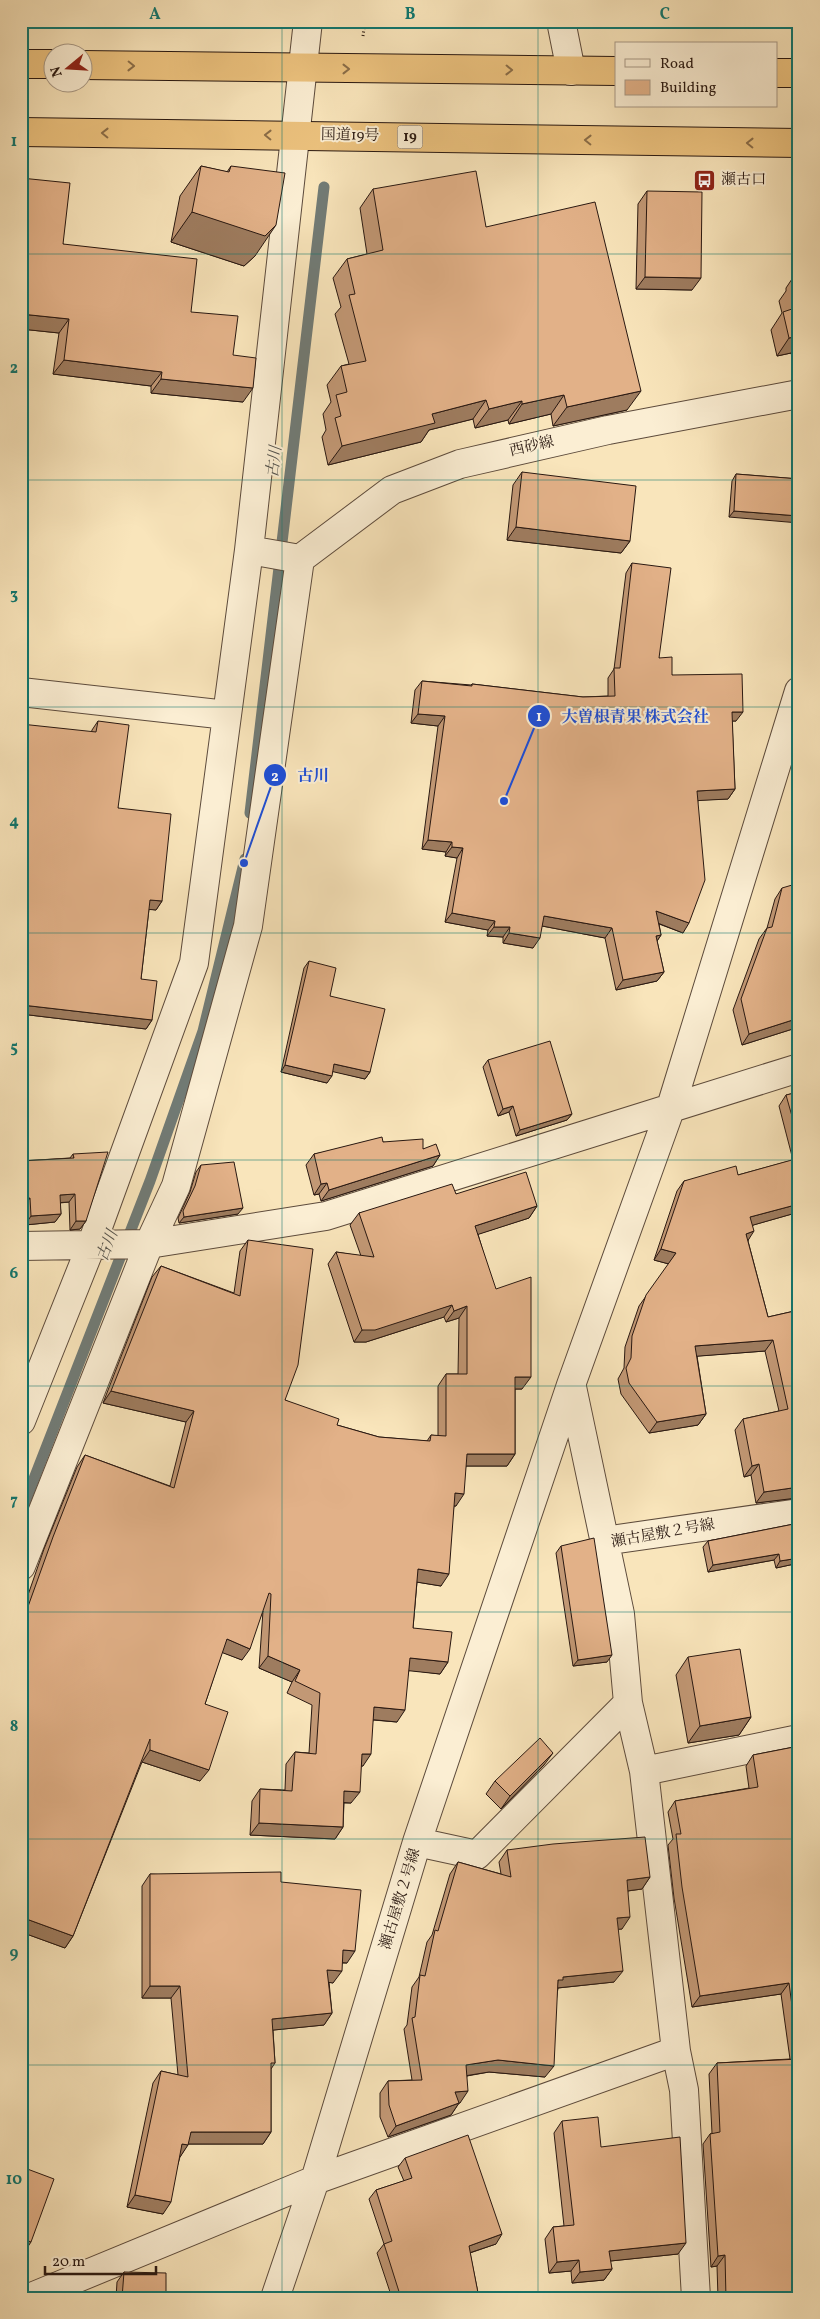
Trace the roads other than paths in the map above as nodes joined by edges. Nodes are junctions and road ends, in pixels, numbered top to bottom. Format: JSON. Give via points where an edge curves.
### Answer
{"nodes":[{"id":1,"x":308,"y":21,"type":"edge"},
{"id":2,"x":561,"y":21,"type":"edge"},
{"id":3,"x":21,"y":64,"type":"edge"},
{"id":4,"x":42,"y":64,"type":"edge"},
{"id":5,"x":92,"y":65,"type":"edge"},
{"id":6,"x":303,"y":68,"type":"junction"},
{"id":7,"x":571,"y":71,"type":"junction"},
{"id":8,"x":615,"y":72,"type":"edge"},
{"id":9,"x":778,"y":73,"type":"edge"},
{"id":10,"x":799,"y":73,"type":"edge"},
{"id":11,"x":21,"y":132,"type":"edge"},
{"id":12,"x":296,"y":135,"type":"junction"},
{"id":13,"x":799,"y":143,"type":"edge"},
{"id":14,"x":799,"y":394,"type":"edge"},
{"id":15,"x":277,"y":555,"type":"junction"},
{"id":16,"x":21,"y":692,"type":"edge"},
{"id":17,"x":797,"y":706,"type":"edge"},
{"id":18,"x":227,"y":715,"type":"junction"},
{"id":19,"x":799,"y":1068,"type":"edge"},
{"id":20,"x":671,"y":1107,"type":"junction"},
{"id":21,"x":143,"y":1244,"type":"junction"},
{"id":22,"x":21,"y":1246,"type":"edge"},
{"id":23,"x":99,"y":1246,"type":"junction"},
{"id":24,"x":571,"y":1385,"type":"junction"},
{"id":25,"x":21,"y":1421,"type":"edge"},
{"id":26,"x":799,"y":1513,"type":"edge"},
{"id":27,"x":604,"y":1541,"type":"junction"},
{"id":28,"x":21,"y":1566,"type":"edge"},
{"id":29,"x":628,"y":1703,"type":"junction"},
{"id":30,"x":799,"y":1739,"type":"edge"},
{"id":31,"x":644,"y":1771,"type":"junction"},
{"id":32,"x":417,"y":1842,"type":"junction"},
{"id":33,"x":676,"y":2051,"type":"junction"},
{"id":34,"x":315,"y":2180,"type":"junction"},
{"id":35,"x":29,"y":2298,"type":"edge"},
{"id":36,"x":275,"y":2298,"type":"edge"},
{"id":37,"x":696,"y":2298,"type":"edge"}],
"edges":[{"from":1,"to":6,"type":"street"},
{"from":2,"to":7,"type":"street"},
{"from":3,"to":4,"type":"highway"},
{"from":5,"to":6,"type":"highway","one_way":true},
{"from":6,"to":7,"type":"highway","one_way":true},
{"from":6,"to":12,"type":"street"},
{"from":7,"to":8,"type":"highway"},
{"from":9,"to":10,"type":"highway"},
{"from":12,"to":11,"type":"highway","name":"国道19号","number":"19","one_way":true},
{"from":13,"to":12,"type":"highway","name":"国道19号","number":"19","one_way":true},
{"from":12,"to":15,"type":"street"},
{"from":14,"to":15,"type":"street","name":"西砂線","via":[[608,430],[460,464],[392,490]]},
{"from":15,"to":18,"type":"street"},
{"from":15,"to":21,"type":"street","via":[[248,926],[176,1186]]},
{"from":16,"to":18,"type":"street"},
{"from":17,"to":20,"type":"street"},
{"from":18,"to":23,"type":"street","via":[[194,963]]},
{"from":19,"to":20,"type":"street"},
{"from":20,"to":21,"type":"street","via":[[326,1216]]},
{"from":20,"to":24,"type":"street"},
{"from":21,"to":23,"type":"street"},
{"from":21,"to":28,"type":"street"},
{"from":22,"to":23,"type":"street"},
{"from":23,"to":25,"type":"street"},
{"from":24,"to":27,"type":"street"},
{"from":24,"to":32,"type":"street"},
{"from":26,"to":27,"type":"street","name":"瀬古屋敷２号線"},
{"from":27,"to":29,"type":"street","name":"瀬古屋敷２号線","via":[[620,1614]]},
{"from":29,"to":31,"type":"street"},
{"from":29,"to":32,"type":"street","name":"瀬古屋敷２号線","via":[[477,1855]]},
{"from":30,"to":31,"type":"street"},
{"from":31,"to":33,"type":"street"},
{"from":32,"to":34,"type":"street","name":"瀬古屋敷２号線"},
{"from":33,"to":34,"type":"street"},
{"from":33,"to":37,"type":"street","via":[[684,2090]]},
{"from":34,"to":35,"type":"street"},
{"from":34,"to":36,"type":"street","name":"瀬古屋敷２号線"}]}
